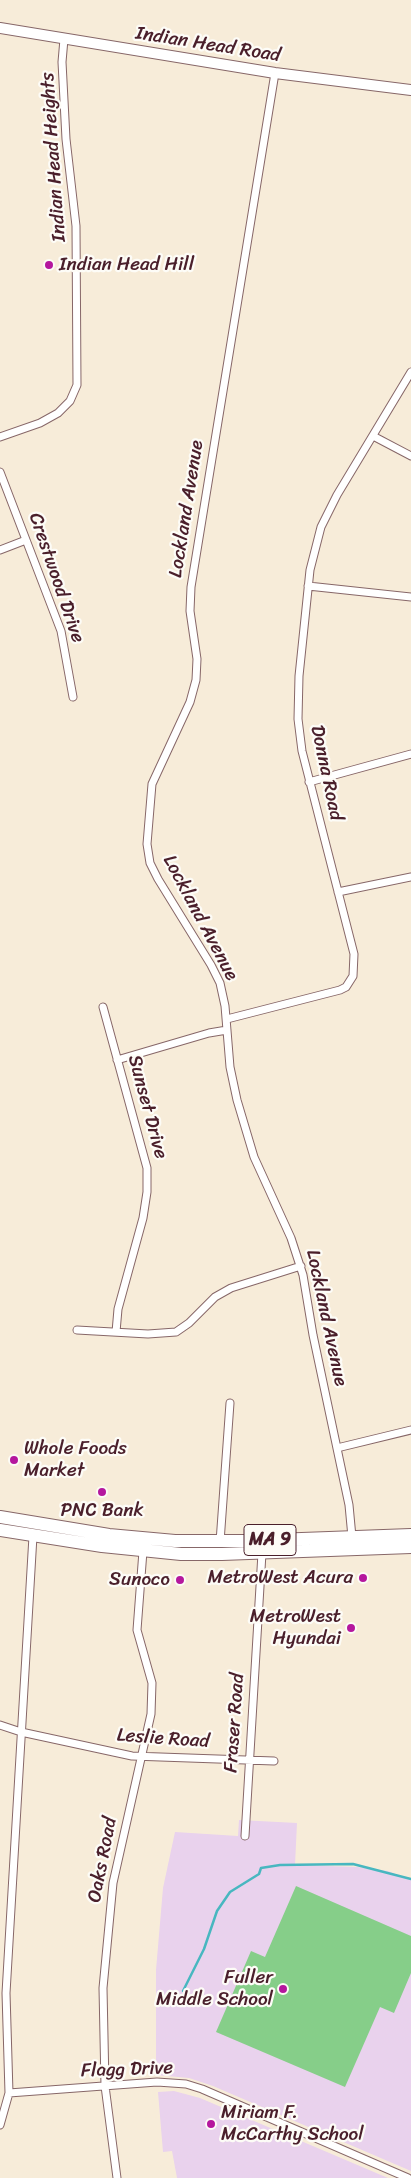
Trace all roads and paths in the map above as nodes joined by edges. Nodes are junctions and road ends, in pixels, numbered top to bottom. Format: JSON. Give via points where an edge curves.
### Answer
{"nodes":[{"id":1,"x":0,"y":28,"type":"edge"},
{"id":2,"x":64,"y":39,"type":"junction"},
{"id":3,"x":275,"y":73,"type":"junction"},
{"id":4,"x":411,"y":90,"type":"edge"},
{"id":5,"x":411,"y":372,"type":"edge"},
{"id":6,"x":373,"y":436,"type":"junction"},
{"id":7,"x":0,"y":437,"type":"edge"},
{"id":8,"x":411,"y":456,"type":"edge"},
{"id":9,"x":0,"y":472,"type":"edge"},
{"id":10,"x":26,"y":540,"type":"junction"},
{"id":11,"x":0,"y":550,"type":"edge"},
{"id":12,"x":308,"y":586,"type":"junction"},
{"id":13,"x":411,"y":597,"type":"edge"},
{"id":14,"x":73,"y":698,"type":"dead end"},
{"id":15,"x":411,"y":754,"type":"edge"},
{"id":16,"x":310,"y":782,"type":"junction"},
{"id":17,"x":411,"y":877,"type":"edge"},
{"id":18,"x":338,"y":892,"type":"junction"},
{"id":19,"x":103,"y":1007,"type":"dead end"},
{"id":20,"x":227,"y":1019,"type":"junction"},
{"id":21,"x":227,"y":1030,"type":"junction"},
{"id":22,"x":117,"y":1060,"type":"junction"},
{"id":23,"x":301,"y":1266,"type":"junction"},
{"id":24,"x":77,"y":1330,"type":"dead end"},
{"id":25,"x":116,"y":1332,"type":"junction"},
{"id":26,"x":230,"y":1403,"type":"dead end"},
{"id":27,"x":411,"y":1430,"type":"edge"},
{"id":28,"x":337,"y":1448,"type":"junction"},
{"id":29,"x":0,"y":1517,"type":"edge"},
{"id":30,"x":0,"y":1530,"type":"edge"},
{"id":31,"x":411,"y":1535,"type":"edge"},
{"id":32,"x":33,"y":1536,"type":"junction"},
{"id":33,"x":352,"y":1537,"type":"junction"},
{"id":34,"x":220,"y":1542,"type":"junction"},
{"id":35,"x":411,"y":1547,"type":"edge"},
{"id":36,"x":143,"y":1551,"type":"junction"},
{"id":37,"x":262,"y":1553,"type":"junction"},
{"id":38,"x":0,"y":1725,"type":"edge"},
{"id":39,"x":21,"y":1732,"type":"junction"},
{"id":40,"x":142,"y":1757,"type":"junction"},
{"id":41,"x":249,"y":1760,"type":"junction"},
{"id":42,"x":274,"y":1761,"type":"dead end"},
{"id":43,"x":245,"y":1836,"type":"dead end"},
{"id":44,"x":105,"y":2086,"type":"junction"},
{"id":45,"x":9,"y":2093,"type":"junction"},
{"id":46,"x":0,"y":2125,"type":"edge"},
{"id":47,"x":117,"y":2178,"type":"edge"},
{"id":48,"x":408,"y":2178,"type":"edge"}],
"edges":[{"from":1,"to":2,"type":"street","name":"Indian Head Road"},
{"from":2,"to":3,"type":"street","name":"Indian Head Road"},
{"from":2,"to":7,"type":"street","name":"Indian Head Heights","via":[[66,139],[76,226],[77,385],[70,401],[58,413]]},
{"from":3,"to":4,"type":"street","name":"Indian Head Road"},
{"from":3,"to":20,"type":"street","name":"Lockland Avenue","via":[[191,587],[196,680],[190,702],[152,784],[147,836],[153,871],[216,974]]},
{"from":5,"to":6,"type":"street","name":"Donna Road"},
{"from":6,"to":8,"type":"street"},
{"from":6,"to":12,"type":"street","name":"Donna Road","via":[[321,527]]},
{"from":9,"to":10,"type":"street","name":"Crestwood Drive"},
{"from":10,"to":11,"type":"street"},
{"from":10,"to":14,"type":"street","name":"Crestwood Drive","via":[[61,631]]},
{"from":12,"to":13,"type":"street"},
{"from":12,"to":16,"type":"street","name":"Donna Road","via":[[298,712],[302,751]]},
{"from":15,"to":16,"type":"street"},
{"from":16,"to":18,"type":"street","name":"Donna Road"},
{"from":17,"to":18,"type":"street"},
{"from":18,"to":20,"type":"street","name":"Donna Road","via":[[355,962],[346,987]]},
{"from":19,"to":22,"type":"street","name":"Sunset Drive"},
{"from":20,"to":21,"type":"street","name":"Lockland Avenue"},
{"from":21,"to":22,"type":"street"},
{"from":21,"to":23,"type":"street","name":"Lockland Avenue","via":[[234,1089],[248,1141]]},
{"from":22,"to":25,"type":"street","name":"Sunset Drive","via":[[145,1155],[148,1181],[143,1218],[118,1309]]},
{"from":23,"to":25,"type":"street","via":[[230,1288],[176,1332]]},
{"from":23,"to":28,"type":"street","name":"Lockland Avenue"},
{"from":24,"to":25,"type":"street"},
{"from":26,"to":34,"type":"street"},
{"from":27,"to":28,"type":"street"},
{"from":28,"to":33,"type":"street","name":"Lockland Avenue"},
{"from":29,"to":34,"type":"highway","number":"MA 9","via":[[130,1538]]},
{"from":30,"to":32,"type":"highway","number":"MA 9"},
{"from":31,"to":33,"type":"highway","number":"MA 9"},
{"from":32,"to":36,"type":"highway","number":"MA 9"},
{"from":32,"to":39,"type":"street"},
{"from":33,"to":34,"type":"highway","number":"MA 9"},
{"from":35,"to":37,"type":"highway","number":"MA 9"},
{"from":36,"to":37,"type":"highway","number":"MA 9"},
{"from":36,"to":40,"type":"street","name":"Oaks Road","via":[[136,1630],[150,1672],[152,1699]]},
{"from":37,"to":41,"type":"street","name":"Fraser Road"},
{"from":38,"to":39,"type":"street","name":"Leslie Road"},
{"from":39,"to":40,"type":"street","name":"Leslie Road"},
{"from":39,"to":45,"type":"street","via":[[6,1993]]},
{"from":40,"to":41,"type":"street","name":"Leslie Road"},
{"from":40,"to":44,"type":"street","name":"Oaks Road","via":[[110,1905],[103,1988]]},
{"from":41,"to":42,"type":"street","name":"Leslie Road"},
{"from":41,"to":43,"type":"street","name":"Fraser Road"},
{"from":44,"to":45,"type":"street","name":"Flagg Drive"},
{"from":44,"to":47,"type":"street","name":"Oaks Road"},
{"from":44,"to":48,"type":"street","name":"Flagg Drive","via":[[168,2082],[194,2086]]},
{"from":45,"to":46,"type":"street"}]}
